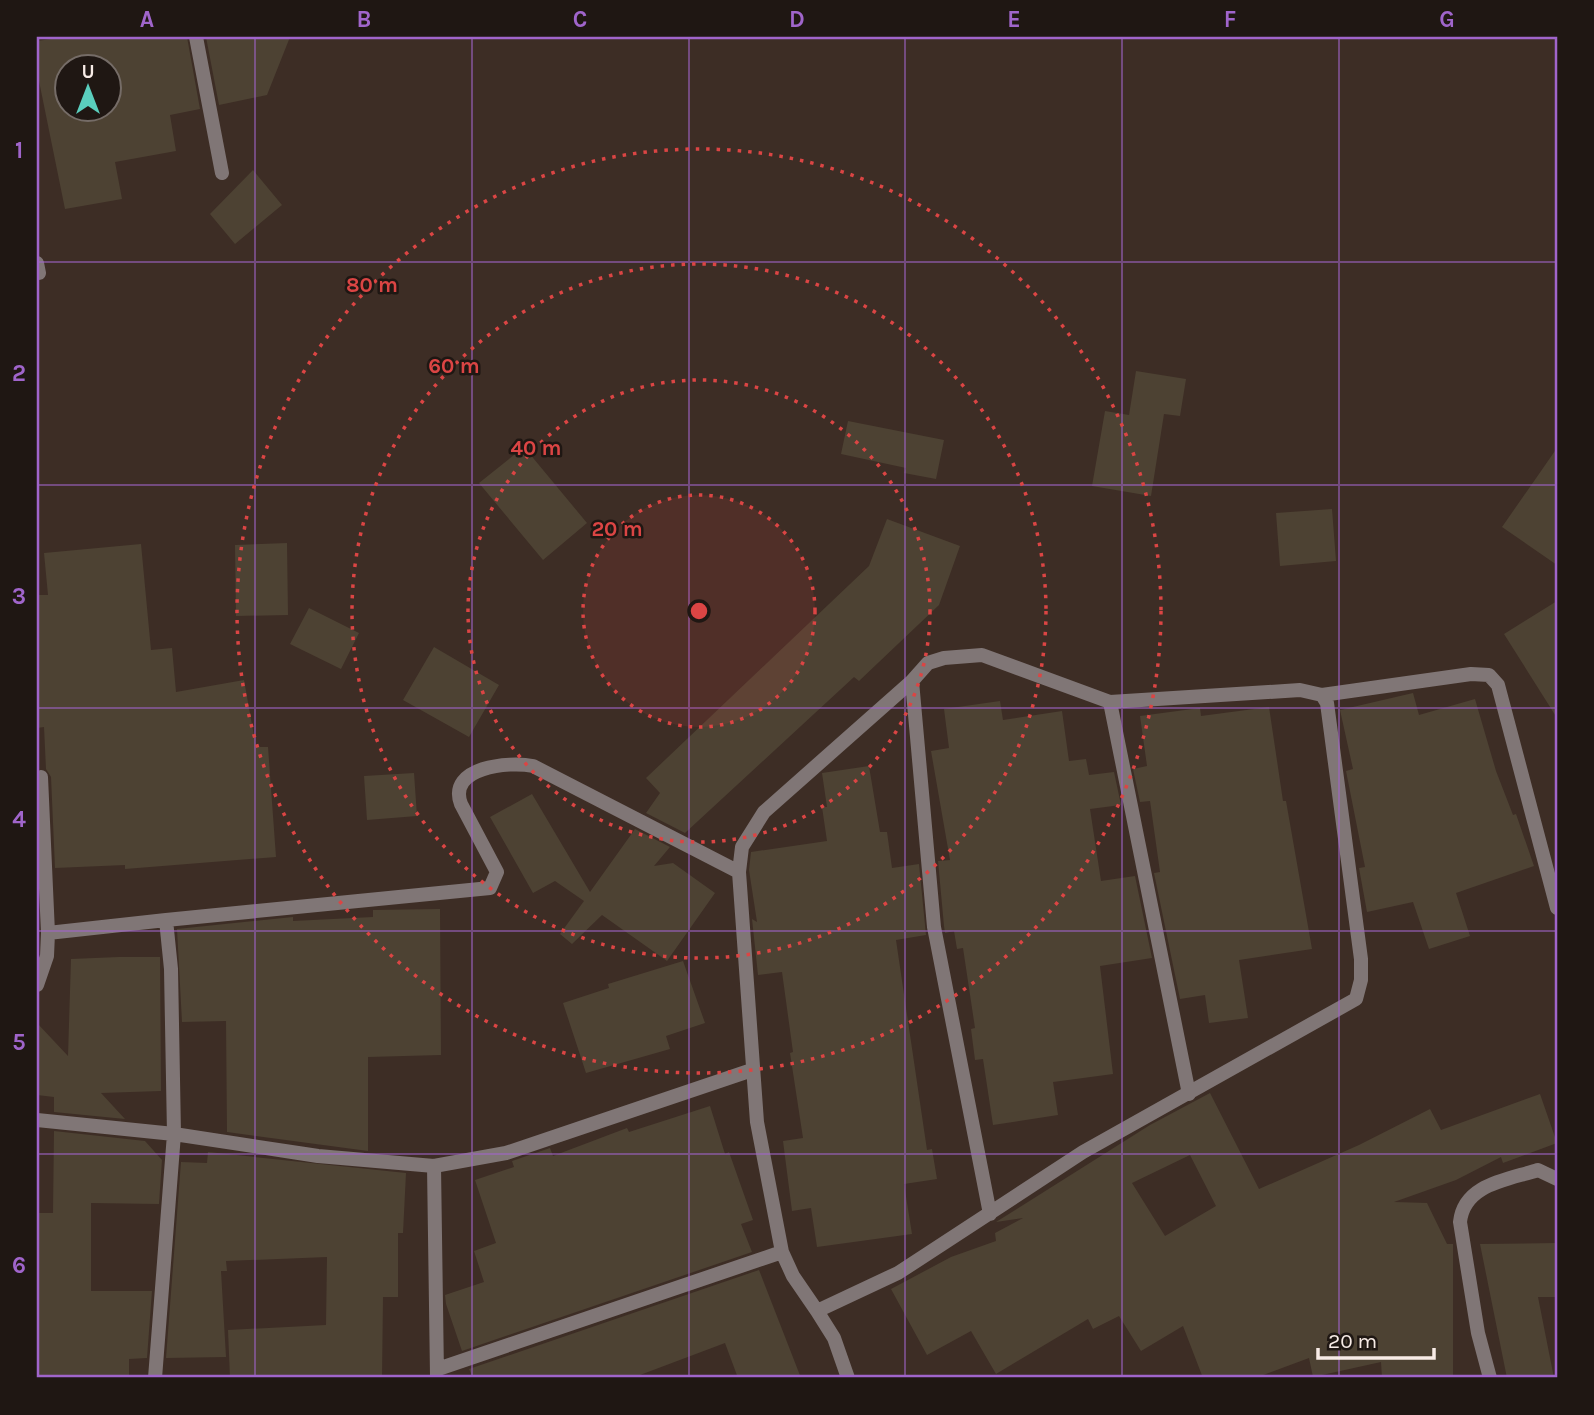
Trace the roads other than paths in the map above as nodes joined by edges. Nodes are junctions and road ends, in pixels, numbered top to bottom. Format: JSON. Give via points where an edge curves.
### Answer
{"nodes":[{"id":1,"x":196,"y":37,"type":"edge"},
{"id":2,"x":222,"y":173,"type":"dead end"},
{"id":3,"x":912,"y":681,"type":"junction"},
{"id":4,"x":1322,"y":695,"type":"junction"},
{"id":5,"x":1111,"y":702,"type":"junction"},
{"id":6,"x":41,"y":777,"type":"dead end"},
{"id":7,"x":739,"y":872,"type":"junction"},
{"id":8,"x":1557,"y":908,"type":"edge"},
{"id":9,"x":166,"y":920,"type":"junction"},
{"id":10,"x":48,"y":933,"type":"junction"},
{"id":11,"x":37,"y":985,"type":"edge"},
{"id":12,"x":752,"y":1070,"type":"junction"},
{"id":13,"x":1189,"y":1094,"type":"junction"},
{"id":14,"x":37,"y":1120,"type":"edge"},
{"id":15,"x":174,"y":1135,"type":"junction"},
{"id":16,"x":434,"y":1166,"type":"junction"},
{"id":17,"x":1557,"y":1179,"type":"edge"},
{"id":18,"x":990,"y":1214,"type":"junction"},
{"id":19,"x":782,"y":1252,"type":"junction"},
{"id":20,"x":817,"y":1311,"type":"junction"},
{"id":21,"x":437,"y":1374,"type":"edge"},
{"id":22,"x":155,"y":1378,"type":"edge"},
{"id":23,"x":848,"y":1378,"type":"edge"},
{"id":24,"x":1490,"y":1378,"type":"edge"}],
"edges":[{"from":1,"to":2,"type":"street"},
{"from":3,"to":5,"type":"street","via":[[928,663],[982,655]]},
{"from":3,"to":7,"type":"street","via":[[764,812],[743,848]]},
{"from":3,"to":18,"type":"street","via":[[934,927]]},
{"from":4,"to":5,"type":"street","via":[[1300,690]]},
{"from":4,"to":8,"type":"street","via":[[1489,675],[1498,685]]},
{"from":4,"to":13,"type":"street","via":[[1327,703],[1361,959],[1356,999]]},
{"from":5,"to":13,"type":"street"},
{"from":6,"to":10,"type":"street"},
{"from":7,"to":9,"type":"street","via":[[533,766],[515,762],[466,775],[460,783],[461,804],[497,872],[490,888]]},
{"from":7,"to":12,"type":"street"},
{"from":9,"to":10,"type":"street"},
{"from":9,"to":15,"type":"street"},
{"from":10,"to":11,"type":"street","via":[[47,956]]},
{"from":12,"to":16,"type":"street","via":[[506,1153]]},
{"from":12,"to":19,"type":"street","via":[[757,1122]]},
{"from":13,"to":18,"type":"street","via":[[1083,1152]]},
{"from":14,"to":15,"type":"street"},
{"from":15,"to":16,"type":"street","via":[[318,1156]]},
{"from":15,"to":22,"type":"street"},
{"from":16,"to":21,"type":"street"},
{"from":17,"to":24,"type":"street","via":[[1538,1170],[1480,1189],[1462,1208],[1476,1319]]},
{"from":18,"to":20,"type":"street","via":[[898,1273]]},
{"from":19,"to":20,"type":"street"},
{"from":19,"to":21,"type":"street"},
{"from":20,"to":23,"type":"street","via":[[834,1338]]}]}
